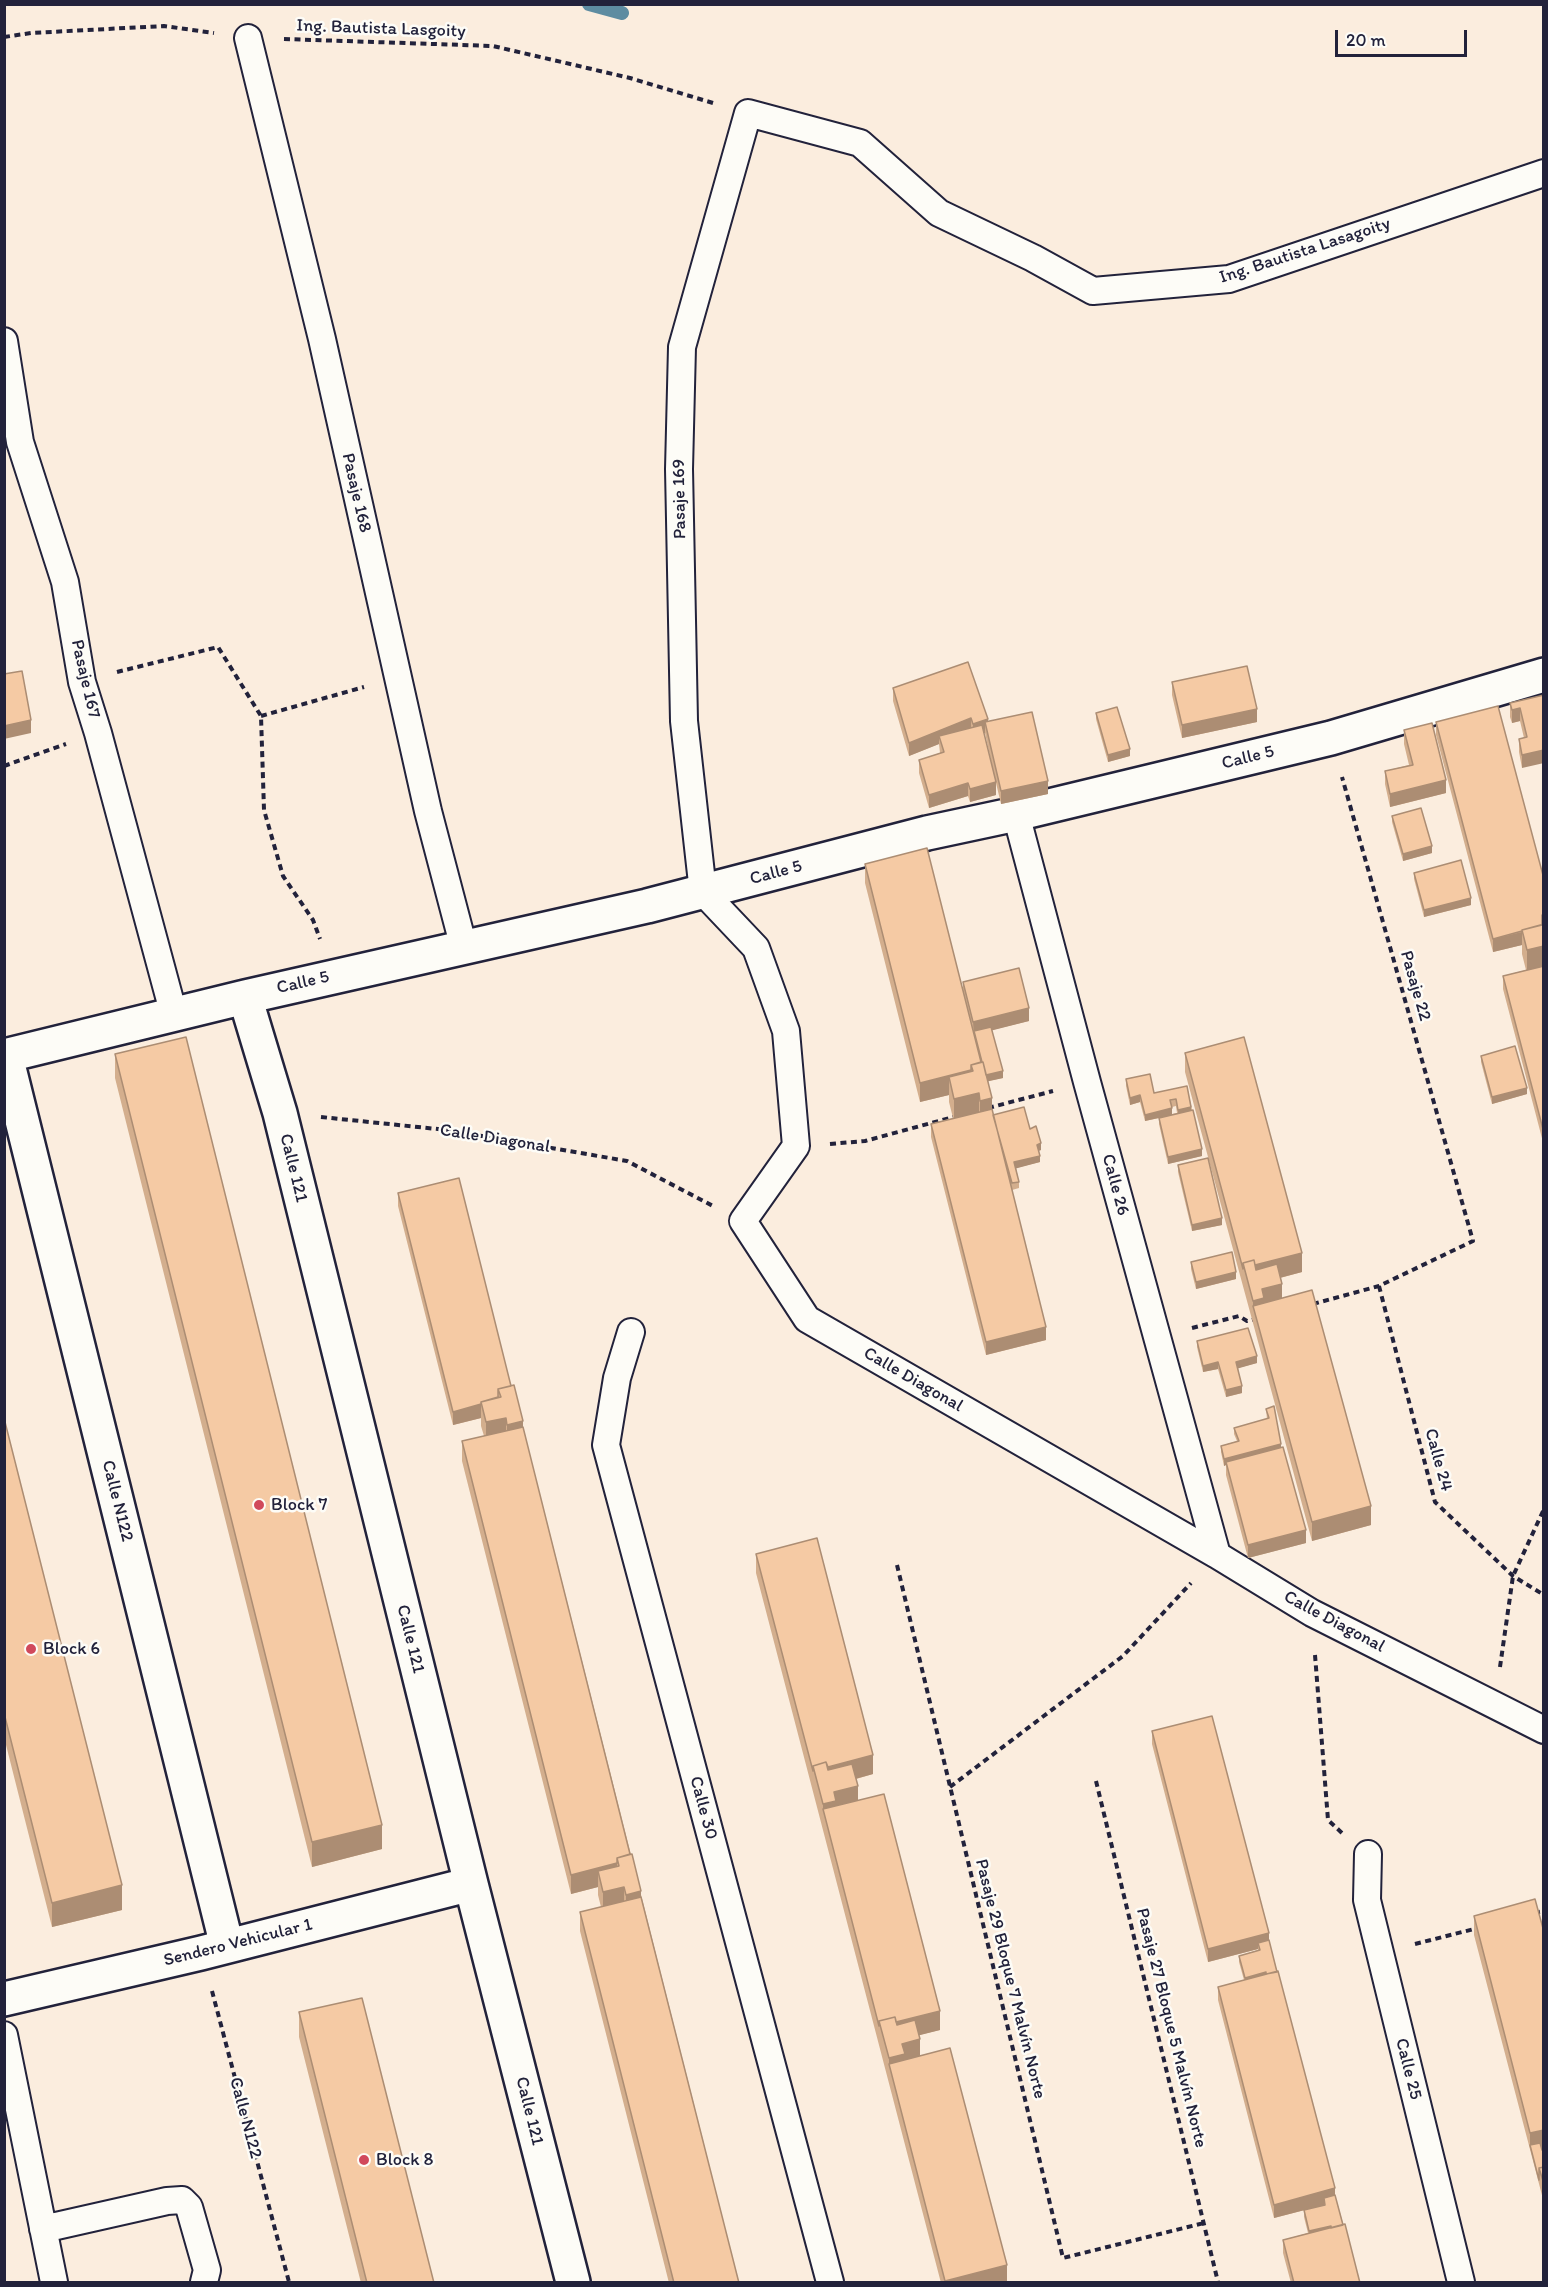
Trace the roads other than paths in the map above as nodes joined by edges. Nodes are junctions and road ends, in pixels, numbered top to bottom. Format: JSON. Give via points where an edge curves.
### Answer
{"nodes":[{"id":1,"x":248,"y":38,"type":"road end"},
{"id":2,"x":748,"y":113,"type":"joint"},
{"id":3,"x":1544,"y":173,"type":"edge"},
{"id":4,"x":4,"y":341,"type":"edge"},
{"id":5,"x":1544,"y":675,"type":"edge"},
{"id":6,"x":1016,"y":814,"type":"junction"},
{"id":7,"x":703,"y":892,"type":"junction"},
{"id":8,"x":464,"y":948,"type":"junction"},
{"id":9,"x":245,"y":997,"type":"junction"},
{"id":10,"x":174,"y":1015,"type":"junction"},
{"id":11,"x":5,"y":1056,"type":"edge"},
{"id":12,"x":631,"y":1332,"type":"dead end"},
{"id":13,"x":1216,"y":1555,"type":"junction"},
{"id":14,"x":1544,"y":1730,"type":"edge"},
{"id":15,"x":1368,"y":1854,"type":"road end"},
{"id":16,"x":471,"y":1884,"type":"junction"},
{"id":17,"x":214,"y":1950,"type":"junction"},
{"id":18,"x":4,"y":1999,"type":"edge"},
{"id":19,"x":4,"y":2035,"type":"edge"},
{"id":20,"x":43,"y":2229,"type":"junction"},
{"id":21,"x":54,"y":2283,"type":"edge"},
{"id":22,"x":204,"y":2283,"type":"edge"},
{"id":23,"x":573,"y":2283,"type":"edge"},
{"id":24,"x":830,"y":2283,"type":"edge"},
{"id":25,"x":1461,"y":2283,"type":"edge"}],
"edges":[{"from":1,"to":8,"type":"lane","name":"Pasaje 168","via":[[322,339],[428,811]]},
{"from":2,"to":3,"type":"lane","name":"Ing. Bautista Lasagoity","via":[[860,142],[939,213],[1093,291],[1229,279]]},
{"from":2,"to":7,"type":"lane","name":"Pasaje 169","via":[[682,348],[679,469],[684,721]]},
{"from":4,"to":10,"type":"lane","name":"Pasaje 167","via":[[20,442],[65,582],[82,682]]},
{"from":5,"to":6,"type":"street","name":"Calle 5","via":[[1331,738]]},
{"from":6,"to":7,"type":"street","name":"Calle 5","via":[[927,832]]},
{"from":6,"to":13,"type":"lane","name":"Calle 26"},
{"from":7,"to":8,"type":"street","name":"Calle 5"},
{"from":7,"to":13,"type":"lane","name":"Calle Diagonal","via":[[756,948],[786,1031],[796,1146],[743,1221],[807,1319]]},
{"from":8,"to":9,"type":"street","name":"Calle 5"},
{"from":9,"to":10,"type":"street","name":"Calle 5"},
{"from":9,"to":16,"type":"street","name":"Calle 121","via":[[279,1113]]},
{"from":10,"to":11,"type":"street","name":"Calle 5"},
{"from":11,"to":17,"type":"street","name":"Calle N122"},
{"from":12,"to":24,"type":"lane","name":"Calle 30","via":[[617,1378],[606,1445]]},
{"from":13,"to":14,"type":"lane","name":"Calle Diagonal","via":[[1312,1613]]},
{"from":15,"to":25,"type":"lane","name":"Calle 25","via":[[1367,1900]]},
{"from":16,"to":17,"type":"street","name":"Sendero Vehicular 1"},
{"from":16,"to":23,"type":"street","name":"Calle 121"},
{"from":17,"to":18,"type":"street","name":"Sendero Vehicular 1"},
{"from":19,"to":20,"type":"lane"},
{"from":20,"to":21,"type":"lane"},
{"from":20,"to":22,"type":"lane","via":[[182,2200],[189,2207],[207,2270]]}]}
